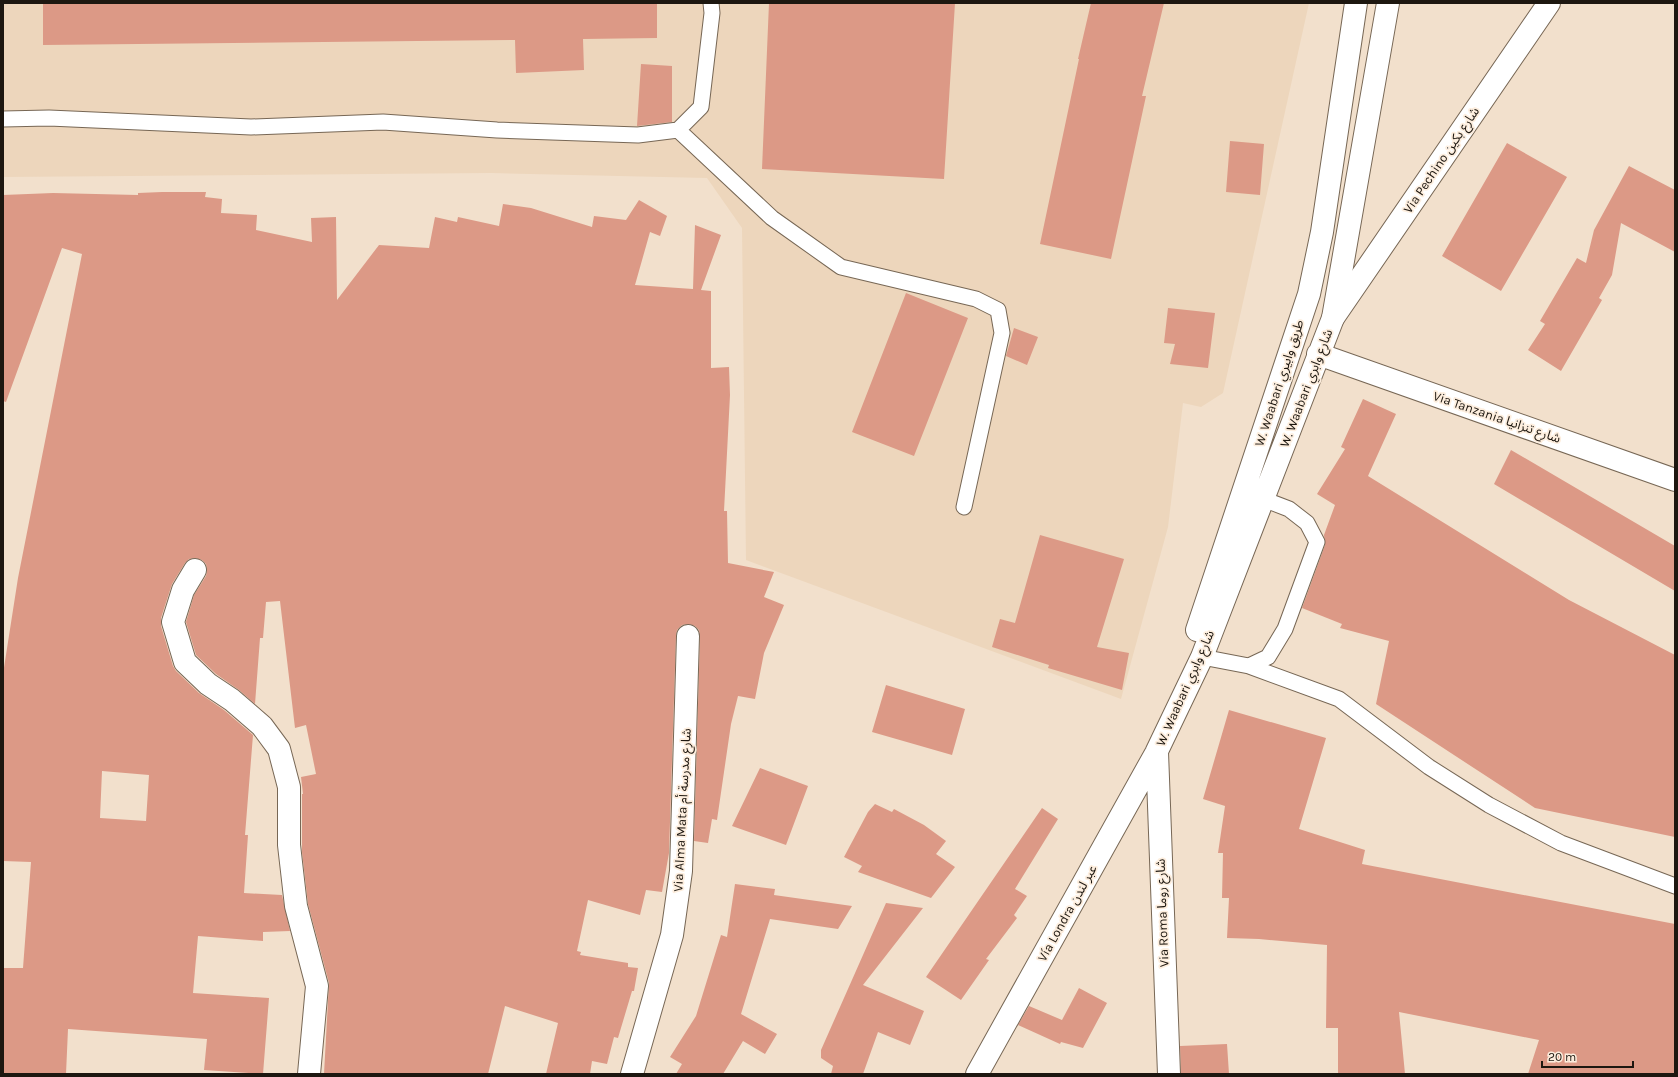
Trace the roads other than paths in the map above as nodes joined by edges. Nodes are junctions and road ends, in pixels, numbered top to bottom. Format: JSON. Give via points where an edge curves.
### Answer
{"nodes":[{"id":1,"x":711,"y":3,"type":"edge"},
{"id":2,"x":1356,"y":3,"type":"edge"},
{"id":3,"x":1388,"y":3,"type":"edge"},
{"id":4,"x":1549,"y":3,"type":"edge"},
{"id":5,"x":3,"y":119,"type":"edge"},
{"id":6,"x":678,"y":130,"type":"junction"},
{"id":7,"x":1333,"y":318,"type":"junction"},
{"id":8,"x":1318,"y":354,"type":"junction"},
{"id":9,"x":1675,"y":480,"type":"edge"},
{"id":10,"x":1263,"y":498,"type":"junction"},
{"id":11,"x":964,"y":508,"type":"dead end"},
{"id":12,"x":195,"y":570,"type":"dead end"},
{"id":13,"x":688,"y":636,"type":"dead end"},
{"id":14,"x":1202,"y":657,"type":"junction"},
{"id":15,"x":1249,"y":666,"type":"junction"},
{"id":16,"x":1156,"y":752,"type":"junction"},
{"id":17,"x":1675,"y":886,"type":"edge"},
{"id":18,"x":309,"y":1074,"type":"edge"},
{"id":19,"x":632,"y":1074,"type":"edge"},
{"id":20,"x":977,"y":1074,"type":"edge"},
{"id":21,"x":1169,"y":1074,"type":"edge"}],
"edges":[{"from":1,"to":6,"type":"lane","via":[[701,107]]},
{"from":2,"to":16,"type":"street","name":"W. Waabari طريق وابيري","via":[[1322,232],[1309,294]]},
{"from":3,"to":7,"type":"street","name":"W. Waabari شارع وابري"},
{"from":4,"to":7,"type":"street","name":"Via Pechino شارع بكين"},
{"from":5,"to":6,"type":"lane","via":[[49,118],[251,127],[383,122],[497,130],[638,135]]},
{"from":6,"to":11,"type":"lane","via":[[772,218],[841,266],[976,299],[998,310],[1002,333]]},
{"from":7,"to":8,"type":"street","name":"W. Waabari شارع وابري"},
{"from":8,"to":9,"type":"street","name":"Via Tanzania شارع تنزانيا"},
{"from":8,"to":10,"type":"street","name":"W. Waabari شارع وابري"},
{"from":10,"to":14,"type":"street","name":"W. Waabari شارع وابري"},
{"from":10,"to":15,"type":"lane","via":[[1289,509],[1307,523],[1317,542],[1285,629],[1268,656]]},
{"from":12,"to":18,"type":"street","via":[[183,590],[173,622],[185,662],[208,684],[232,700],[262,726],[279,749],[289,787],[290,845],[296,906],[317,986]]},
{"from":13,"to":19,"type":"street","name":"Via Alma Mata شارع مدرسة أم","via":[[681,871],[672,935]]},
{"from":14,"to":15,"type":"lane"},
{"from":14,"to":16,"type":"street","name":"W. Waabari شارع وابري"},
{"from":15,"to":17,"type":"lane","via":[[1339,699],[1429,766],[1489,805],[1561,843]]},
{"from":16,"to":20,"type":"street","name":"Vía Londra عبر لندن"},
{"from":16,"to":21,"type":"street","name":"Via Roma شارع روما"}]}
